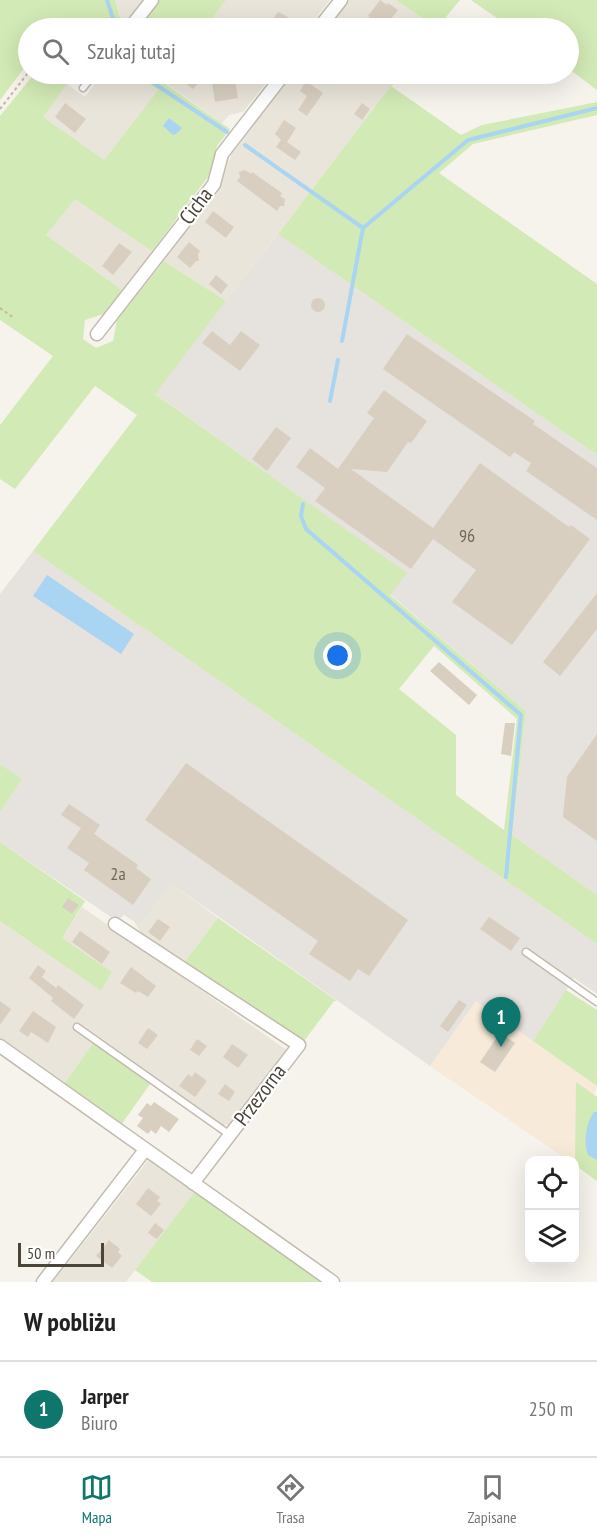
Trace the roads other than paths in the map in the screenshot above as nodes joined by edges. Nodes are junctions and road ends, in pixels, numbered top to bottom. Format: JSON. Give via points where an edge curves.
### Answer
{"nodes":[{"id":1,"x":152,"y":0,"type":"edge"},
{"id":2,"x":341,"y":0,"type":"edge"},
{"id":3,"x":138,"y":18,"type":"edge"},
{"id":4,"x":327,"y":18,"type":"edge"},
{"id":5,"x":86,"y":84,"type":"edge"},
{"id":6,"x":276,"y":84,"type":"edge"},
{"id":7,"x":83,"y":88,"type":"road end"},
{"id":8,"x":97,"y":334,"type":"dead end"},
{"id":9,"x":115,"y":924,"type":"dead end"},
{"id":10,"x":526,"y":952,"type":"dead end"},
{"id":11,"x":597,"y":1002,"type":"edge"},
{"id":12,"x":77,"y":1027,"type":"dead end"},
{"id":13,"x":0,"y":1046,"type":"edge"},
{"id":14,"x":230,"y":1135,"type":"junction"},
{"id":15,"x":146,"y":1150,"type":"junction"},
{"id":16,"x":193,"y":1183,"type":"junction"},
{"id":17,"x":43,"y":1282,"type":"edge"},
{"id":18,"x":333,"y":1282,"type":"edge"}],
"edges":[{"from":1,"to":3,"type":"street"},
{"from":2,"to":4,"type":"street"},
{"from":5,"to":7,"type":"lane"},
{"from":6,"to":8,"type":"street","name":"Cicha","via":[[222,154],[214,184]]},
{"from":9,"to":14,"type":"street","name":"Przezorna","via":[[298,1045]]},
{"from":10,"to":11,"type":"lane"},
{"from":12,"to":14,"type":"lane"},
{"from":13,"to":15,"type":"street"},
{"from":14,"to":16,"type":"street","name":"Przezorna"},
{"from":15,"to":16,"type":"street"},
{"from":15,"to":17,"type":"street"},
{"from":16,"to":18,"type":"street"}]}
